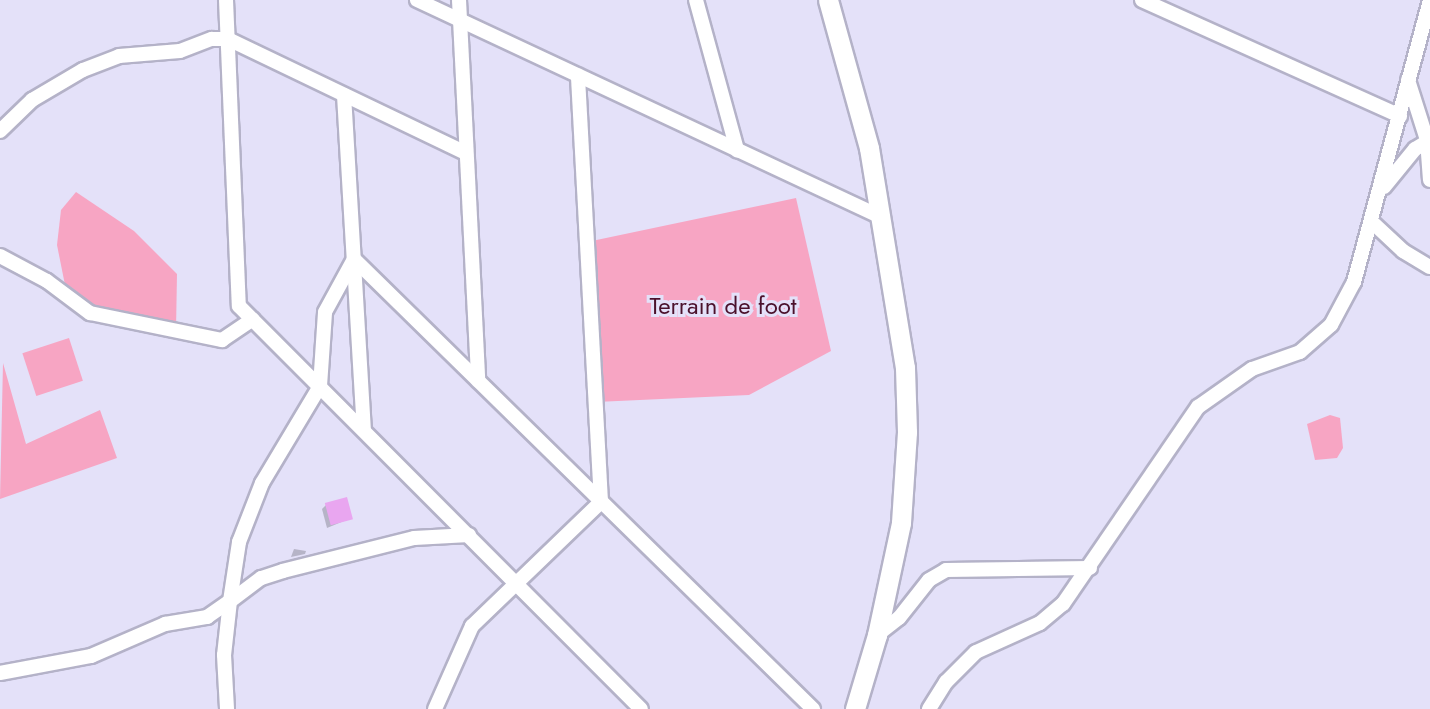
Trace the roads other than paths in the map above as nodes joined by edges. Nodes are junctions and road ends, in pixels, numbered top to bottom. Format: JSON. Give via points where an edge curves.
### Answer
{"nodes":[{"id":1,"x":226,"y":0,"type":"edge"},
{"id":2,"x":417,"y":0,"type":"edge"},
{"id":3,"x":459,"y":0,"type":"edge"},
{"id":4,"x":695,"y":0,"type":"edge"},
{"id":5,"x":828,"y":0,"type":"edge"},
{"id":6,"x":1142,"y":0,"type":"edge"},
{"id":7,"x":1430,"y":1,"type":"edge"},
{"id":8,"x":460,"y":20,"type":"junction"},
{"id":9,"x":228,"y":39,"type":"junction"},
{"id":10,"x":578,"y":76,"type":"junction"},
{"id":11,"x":1408,"y":79,"type":"junction"},
{"id":12,"x":344,"y":95,"type":"junction"},
{"id":13,"x":1400,"y":116,"type":"junction"},
{"id":14,"x":0,"y":131,"type":"edge"},
{"id":15,"x":1428,"y":140,"type":"edge"},
{"id":16,"x":737,"y":150,"type":"junction"},
{"id":17,"x":467,"y":153,"type":"junction"},
{"id":18,"x":1430,"y":180,"type":"edge"},
{"id":19,"x":1381,"y":190,"type":"junction"},
{"id":20,"x":881,"y":217,"type":"junction"},
{"id":21,"x":1372,"y":222,"type":"junction"},
{"id":22,"x":0,"y":256,"type":"edge"},
{"id":23,"x":354,"y":259,"type":"junction"},
{"id":24,"x":1430,"y":267,"type":"edge"},
{"id":25,"x":253,"y":319,"type":"junction"},
{"id":26,"x":478,"y":381,"type":"junction"},
{"id":27,"x":320,"y":386,"type":"junction"},
{"id":28,"x":364,"y":430,"type":"junction"},
{"id":29,"x":601,"y":502,"type":"junction"},
{"id":30,"x":468,"y":536,"type":"junction"},
{"id":31,"x":1090,"y":568,"type":"junction"},
{"id":32,"x":517,"y":584,"type":"junction"},
{"id":33,"x":230,"y":601,"type":"junction"},
{"id":34,"x":877,"y":635,"type":"junction"},
{"id":35,"x":0,"y":673,"type":"edge"},
{"id":36,"x":228,"y":709,"type":"edge"},
{"id":37,"x":435,"y":709,"type":"edge"},
{"id":38,"x":641,"y":709,"type":"edge"},
{"id":39,"x":813,"y":709,"type":"edge"},
{"id":40,"x":855,"y":709,"type":"edge"},
{"id":41,"x":929,"y":709,"type":"edge"}],
"edges":[{"from":1,"to":9,"type":"street"},
{"from":2,"to":8,"type":"street"},
{"from":3,"to":8,"type":"street"},
{"from":4,"to":16,"type":"street"},
{"from":5,"to":20,"type":"main road","via":[[862,117]]},
{"from":6,"to":13,"type":"street"},
{"from":7,"to":11,"type":"street"},
{"from":8,"to":10,"type":"street"},
{"from":8,"to":17,"type":"street"},
{"from":9,"to":12,"type":"street"},
{"from":9,"to":14,"type":"street","via":[[212,39],[180,51],[119,56],[95,65],[50,88]]},
{"from":9,"to":25,"type":"street","via":[[239,306]]},
{"from":10,"to":16,"type":"street"},
{"from":10,"to":29,"type":"street"},
{"from":11,"to":13,"type":"street"},
{"from":11,"to":15,"type":"street"},
{"from":12,"to":17,"type":"street"},
{"from":12,"to":23,"type":"street"},
{"from":13,"to":19,"type":"street"},
{"from":15,"to":18,"type":"street"},
{"from":15,"to":19,"type":"street"},
{"from":16,"to":20,"type":"street"},
{"from":17,"to":26,"type":"street"},
{"from":19,"to":21,"type":"street"},
{"from":20,"to":34,"type":"main road","via":[[904,360],[907,432],[901,523]]},
{"from":21,"to":24,"type":"street"},
{"from":21,"to":31,"type":"street","via":[[1354,282],[1331,325],[1300,352],[1252,369],[1198,407]]},
{"from":22,"to":25,"type":"street","via":[[47,281],[90,313],[222,340]]},
{"from":23,"to":26,"type":"street"},
{"from":23,"to":27,"type":"street","via":[[325,312]]},
{"from":23,"to":28,"type":"street"},
{"from":25,"to":27,"type":"street"},
{"from":26,"to":29,"type":"street"},
{"from":27,"to":28,"type":"street"},
{"from":27,"to":33,"type":"street","via":[[262,483],[239,542]]},
{"from":28,"to":30,"type":"street"},
{"from":29,"to":32,"type":"street"},
{"from":29,"to":39,"type":"street"},
{"from":30,"to":32,"type":"street"},
{"from":30,"to":33,"type":"street","via":[[415,538],[283,571],[261,578]]},
{"from":31,"to":34,"type":"street","via":[[946,570],[929,580],[899,618]]},
{"from":31,"to":41,"type":"street","via":[[1046,619],[976,652],[961,665]]},
{"from":32,"to":37,"type":"street","via":[[472,626]]},
{"from":32,"to":38,"type":"street"},
{"from":33,"to":35,"type":"street","via":[[207,617],[165,624],[91,656]]},
{"from":33,"to":36,"type":"street","via":[[224,656]]},
{"from":34,"to":40,"type":"main road"}]}
